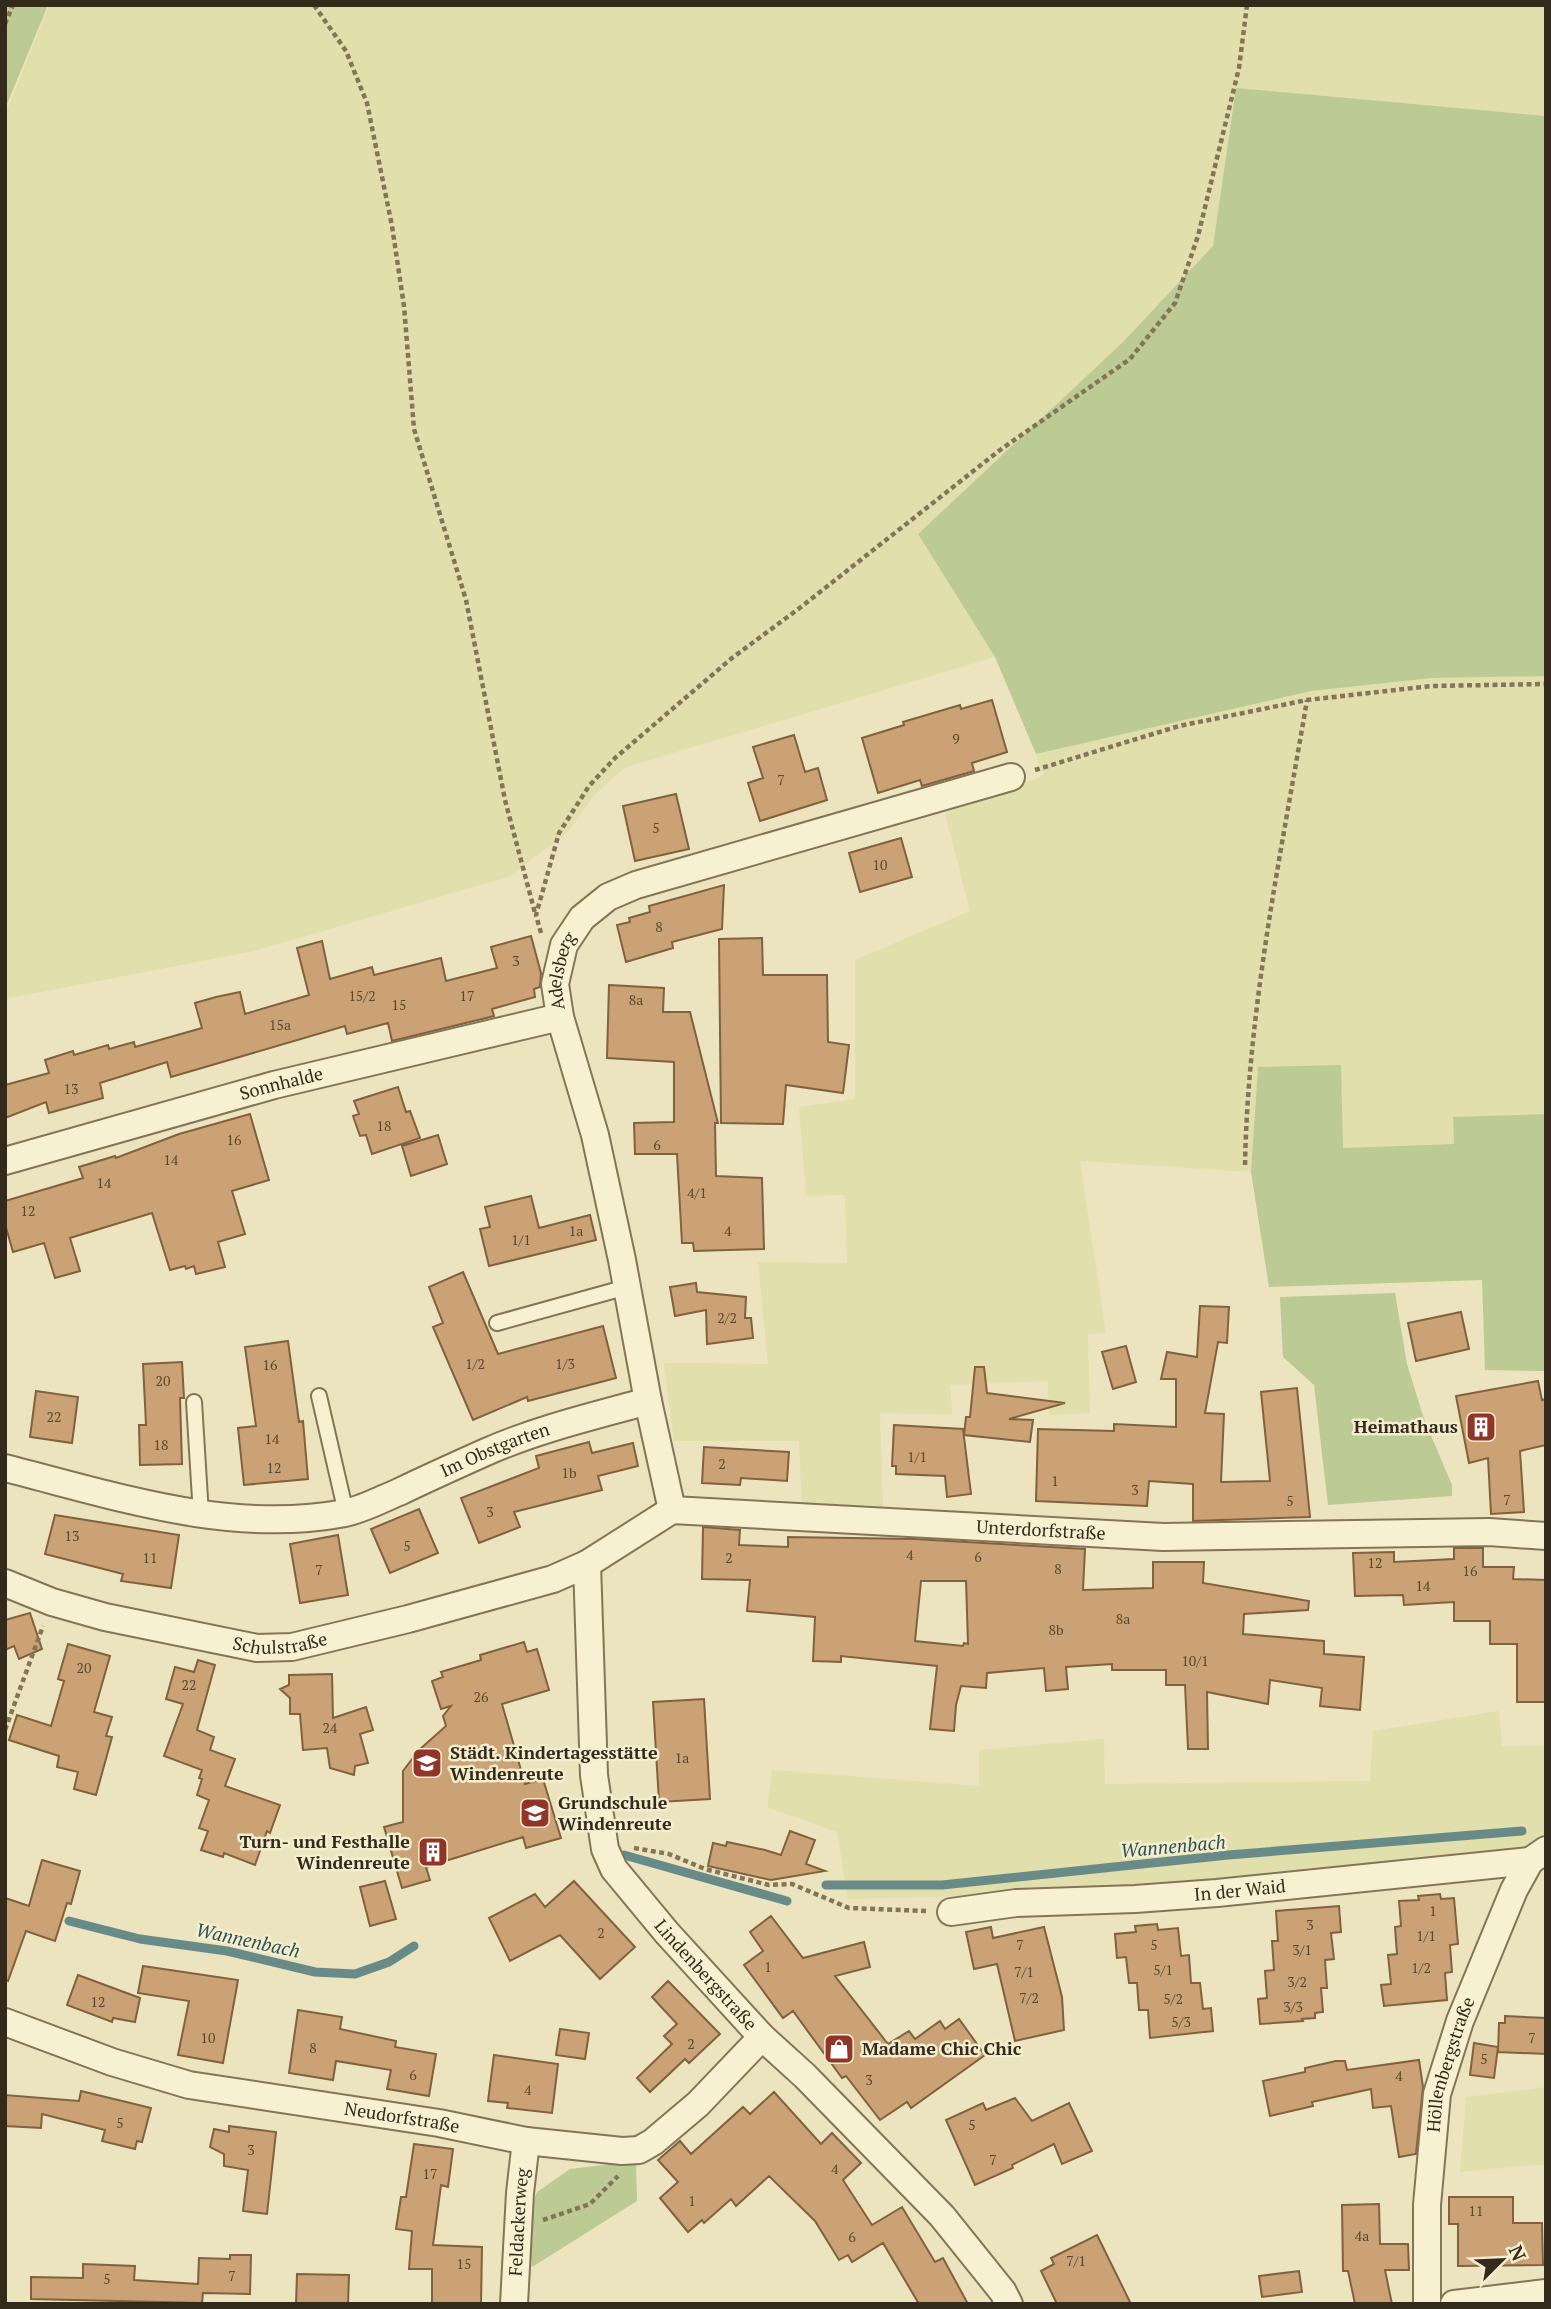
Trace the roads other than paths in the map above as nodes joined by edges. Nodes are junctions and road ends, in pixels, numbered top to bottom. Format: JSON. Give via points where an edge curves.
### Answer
{"nodes":[{"id":1,"x":1011,"y":777,"type":"road end"},
{"id":2,"x":560,"y":1017,"type":"junction"},
{"id":3,"x":5,"y":1161,"type":"edge"},
{"id":4,"x":627,"y":1287,"type":"junction"},
{"id":5,"x":497,"y":1323,"type":"dead end"},
{"id":6,"x":319,"y":1396,"type":"dead end"},
{"id":7,"x":648,"y":1401,"type":"junction"},
{"id":8,"x":194,"y":1402,"type":"dead end"},
{"id":9,"x":5,"y":1468,"type":"edge"},
{"id":10,"x":673,"y":1510,"type":"junction"},
{"id":11,"x":346,"y":1513,"type":"junction"},
{"id":12,"x":201,"y":1515,"type":"junction"},
{"id":13,"x":1546,"y":1536,"type":"edge"},
{"id":14,"x":587,"y":1564,"type":"junction"},
{"id":15,"x":5,"y":1583,"type":"edge"},
{"id":16,"x":1538,"y":1855,"type":"edge"},
{"id":17,"x":951,"y":1912,"type":"road end"},
{"id":18,"x":5,"y":2022,"type":"edge"},
{"id":19,"x":761,"y":2037,"type":"junction"},
{"id":20,"x":526,"y":2141,"type":"junction"},
{"id":21,"x":1546,"y":2293,"type":"edge"},
{"id":22,"x":514,"y":2304,"type":"edge"},
{"id":23,"x":1009,"y":2304,"type":"edge"},
{"id":24,"x":1427,"y":2304,"type":"edge"},
{"id":25,"x":1454,"y":2304,"type":"edge"}],
"edges":[{"from":1,"to":2,"type":"street","name":"Adelsberg","via":[[660,876],[608,897],[582,918],[564,945],[555,984]]},
{"from":2,"to":3,"type":"street","name":"Sonnhalde","via":[[274,1085]]},
{"from":2,"to":4,"type":"street","name":"Adelsberg","via":[[595,1135]]},
{"from":4,"to":5,"type":"lane"},
{"from":4,"to":7,"type":"street","name":"Adelsberg"},
{"from":6,"to":11,"type":"lane"},
{"from":7,"to":10,"type":"street","name":"Adelsberg"},
{"from":7,"to":11,"type":"street","name":"Im Obstgarten","via":[[539,1431]]},
{"from":8,"to":12,"type":"lane"},
{"from":9,"to":12,"type":"street","name":"Im Obstgarten"},
{"from":10,"to":13,"type":"street","name":"Unterdorfstraße","via":[[1163,1536],[1476,1532]]},
{"from":10,"to":14,"type":"street"},
{"from":11,"to":12,"type":"street","name":"Im Obstgarten","via":[[267,1520]]},
{"from":14,"to":15,"type":"street","name":"Schulstraße","via":[[553,1579],[292,1647],[257,1648],[181,1634],[52,1602]]},
{"from":14,"to":19,"type":"street","name":"Lindenbergstraße","via":[[594,1775],[605,1849],[614,1869],[667,1933]]},
{"from":16,"to":17,"type":"street","name":"In der Waid","via":[[1217,1893],[1016,1903]]},
{"from":16,"to":24,"type":"street","name":"Höllenbergstraße","via":[[1514,1890],[1460,2021],[1437,2094],[1427,2205]]},
{"from":18,"to":20,"type":"street","name":"Neudorfstraße","via":[[189,2085]]},
{"from":19,"to":20,"type":"street","name":"Neudorfstraße","via":[[698,2104],[639,2150]]},
{"from":19,"to":23,"type":"street","name":"Lindenbergstraße","via":[[942,2216]]},
{"from":20,"to":22,"type":"street","name":"Feldackerweg"},
{"from":21,"to":25,"type":"street"}]}
